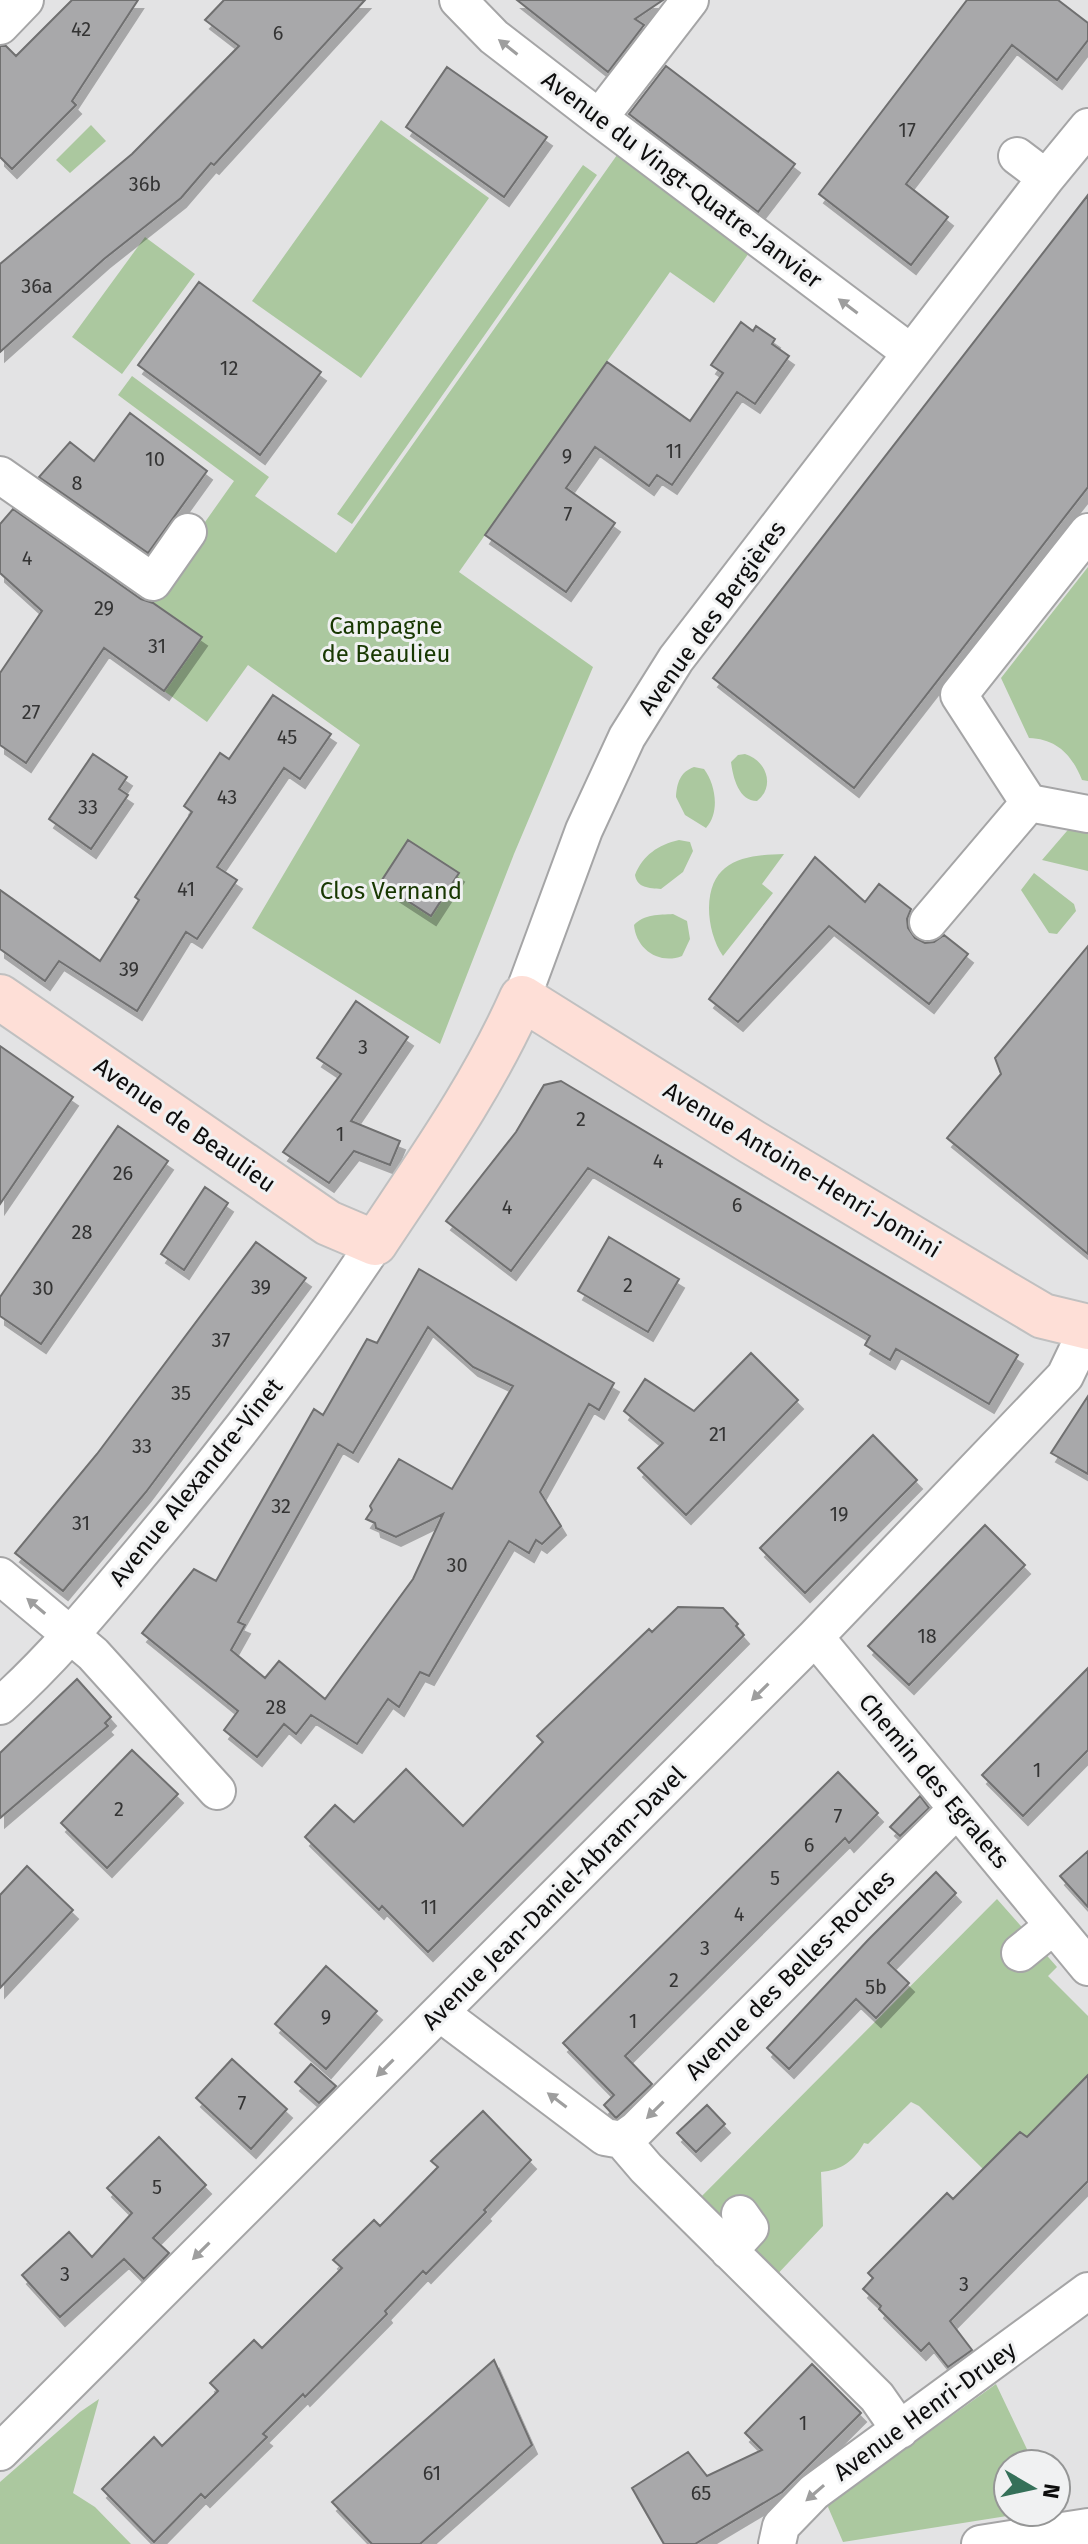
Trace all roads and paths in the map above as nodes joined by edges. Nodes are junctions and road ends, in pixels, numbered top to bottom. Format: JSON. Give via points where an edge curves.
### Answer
{"nodes":[{"id":1,"x":25,"y":0,"type":"edge"},
{"id":2,"x":458,"y":0,"type":"edge"},
{"id":3,"x":690,"y":0,"type":"edge"},
{"id":4,"x":0,"y":26,"type":"edge"},
{"id":5,"x":599,"y":118,"type":"junction"},
{"id":6,"x":1088,"y":127,"type":"edge"},
{"id":7,"x":1017,"y":156,"type":"dead end"},
{"id":8,"x":1046,"y":178,"type":"junction"},
{"id":9,"x":911,"y":353,"type":"junction"},
{"id":10,"x":0,"y":475,"type":"edge"},
{"id":11,"x":188,"y":532,"type":"dead end"},
{"id":12,"x":1088,"y":532,"type":"edge"},
{"id":13,"x":1029,"y":803,"type":"junction"},
{"id":14,"x":1088,"y":814,"type":"edge"},
{"id":15,"x":928,"y":922,"type":"dead end"},
{"id":16,"x":0,"y":997,"type":"edge"},
{"id":17,"x":522,"y":998,"type":"junction"},
{"id":18,"x":375,"y":1243,"type":"junction"},
{"id":19,"x":1088,"y":1327,"type":"edge"},
{"id":20,"x":0,"y":1576,"type":"edge"},
{"id":21,"x":71,"y":1636,"type":"junction"},
{"id":22,"x":815,"y":1637,"type":"junction"},
{"id":23,"x":0,"y":1706,"type":"edge"},
{"id":24,"x":217,"y":1791,"type":"dead end"},
{"id":25,"x":957,"y":1809,"type":"junction"},
{"id":26,"x":1053,"y":1926,"type":"junction"},
{"id":27,"x":1020,"y":1953,"type":"dead end"},
{"id":28,"x":1088,"y":1967,"type":"edge"},
{"id":29,"x":440,"y":2013,"type":"junction"},
{"id":30,"x":622,"y":2140,"type":"junction"},
{"id":31,"x":740,"y":2214,"type":"dead end"},
{"id":32,"x":729,"y":2251,"type":"junction"},
{"id":33,"x":1088,"y":2291,"type":"edge"},
{"id":34,"x":900,"y":2430,"type":"junction"},
{"id":35,"x":0,"y":2452,"type":"edge"},
{"id":36,"x":1088,"y":2527,"type":"edge"},
{"id":37,"x":777,"y":2544,"type":"edge"},
{"id":38,"x":980,"y":2544,"type":"edge"}],
"edges":[{"from":1,"to":4,"type":"street"},
{"from":5,"to":2,"type":"street","name":"Avenue du Vingt-Quatre-Janvier","one_way":true,"via":[[494,37]]},
{"from":3,"to":5,"type":"street"},
{"from":9,"to":5,"type":"street","name":"Avenue du Vingt-Quatre-Janvier","one_way":true},
{"from":6,"to":8,"type":"street","name":"Avenue des Bergières"},
{"from":7,"to":8,"type":"street"},
{"from":8,"to":9,"type":"street","name":"Avenue des Bergières"},
{"from":9,"to":17,"type":"street","name":"Avenue des Bergières","via":[[676,659],[627,737],[584,830]]},
{"from":10,"to":11,"type":"street","via":[[153,582]]},
{"from":12,"to":13,"type":"street","via":[[959,695]]},
{"from":13,"to":14,"type":"street"},
{"from":13,"to":15,"type":"street"},
{"from":16,"to":18,"type":"main road","name":"Avenue de Beaulieu","via":[[328,1223]]},
{"from":17,"to":18,"type":"main road","name":"Avenue des Bergières","via":[[474,1094]]},
{"from":17,"to":19,"type":"main road","name":"Avenue Antoine-Henri-Jomini","via":[[1043,1316]]},
{"from":18,"to":21,"type":"street","name":"Avenue Alexandre-Vinet","via":[[207,1475]]},
{"from":19,"to":22,"type":"street","name":"Avenue Jean-Daniel-Abram-Davel","via":[[1065,1376]]},
{"from":21,"to":20,"type":"street","one_way":true},
{"from":21,"to":23,"type":"street","name":"Avenue Alexandre-Vinet"},
{"from":21,"to":24,"type":"street"},
{"from":22,"to":25,"type":"street","name":"Chemin des Egralets"},
{"from":22,"to":29,"type":"street","name":"Avenue Jean-Daniel-Abram-Davel","one_way":true},
{"from":25,"to":26,"type":"street","name":"Chemin des Egralets"},
{"from":25,"to":30,"type":"street","name":"Avenue des Belles-Roches","one_way":true},
{"from":26,"to":27,"type":"street"},
{"from":26,"to":28,"type":"street","name":"Chemin des Egralets"},
{"from":30,"to":29,"type":"street","one_way":true,"via":[[605,2137]]},
{"from":29,"to":35,"type":"street","name":"Avenue Jean-Daniel-Abram-Davel","one_way":true},
{"from":30,"to":32,"type":"street"},
{"from":31,"to":32,"type":"street","via":[[750,2228]]},
{"from":32,"to":34,"type":"street","via":[[877,2397]]},
{"from":33,"to":34,"type":"street","name":"Avenue Henri-Druey"},
{"from":34,"to":37,"type":"street","name":"Avenue Henri-Druey","one_way":true,"via":[[814,2492],[781,2526]]},
{"from":36,"to":38,"type":"street"}]}
